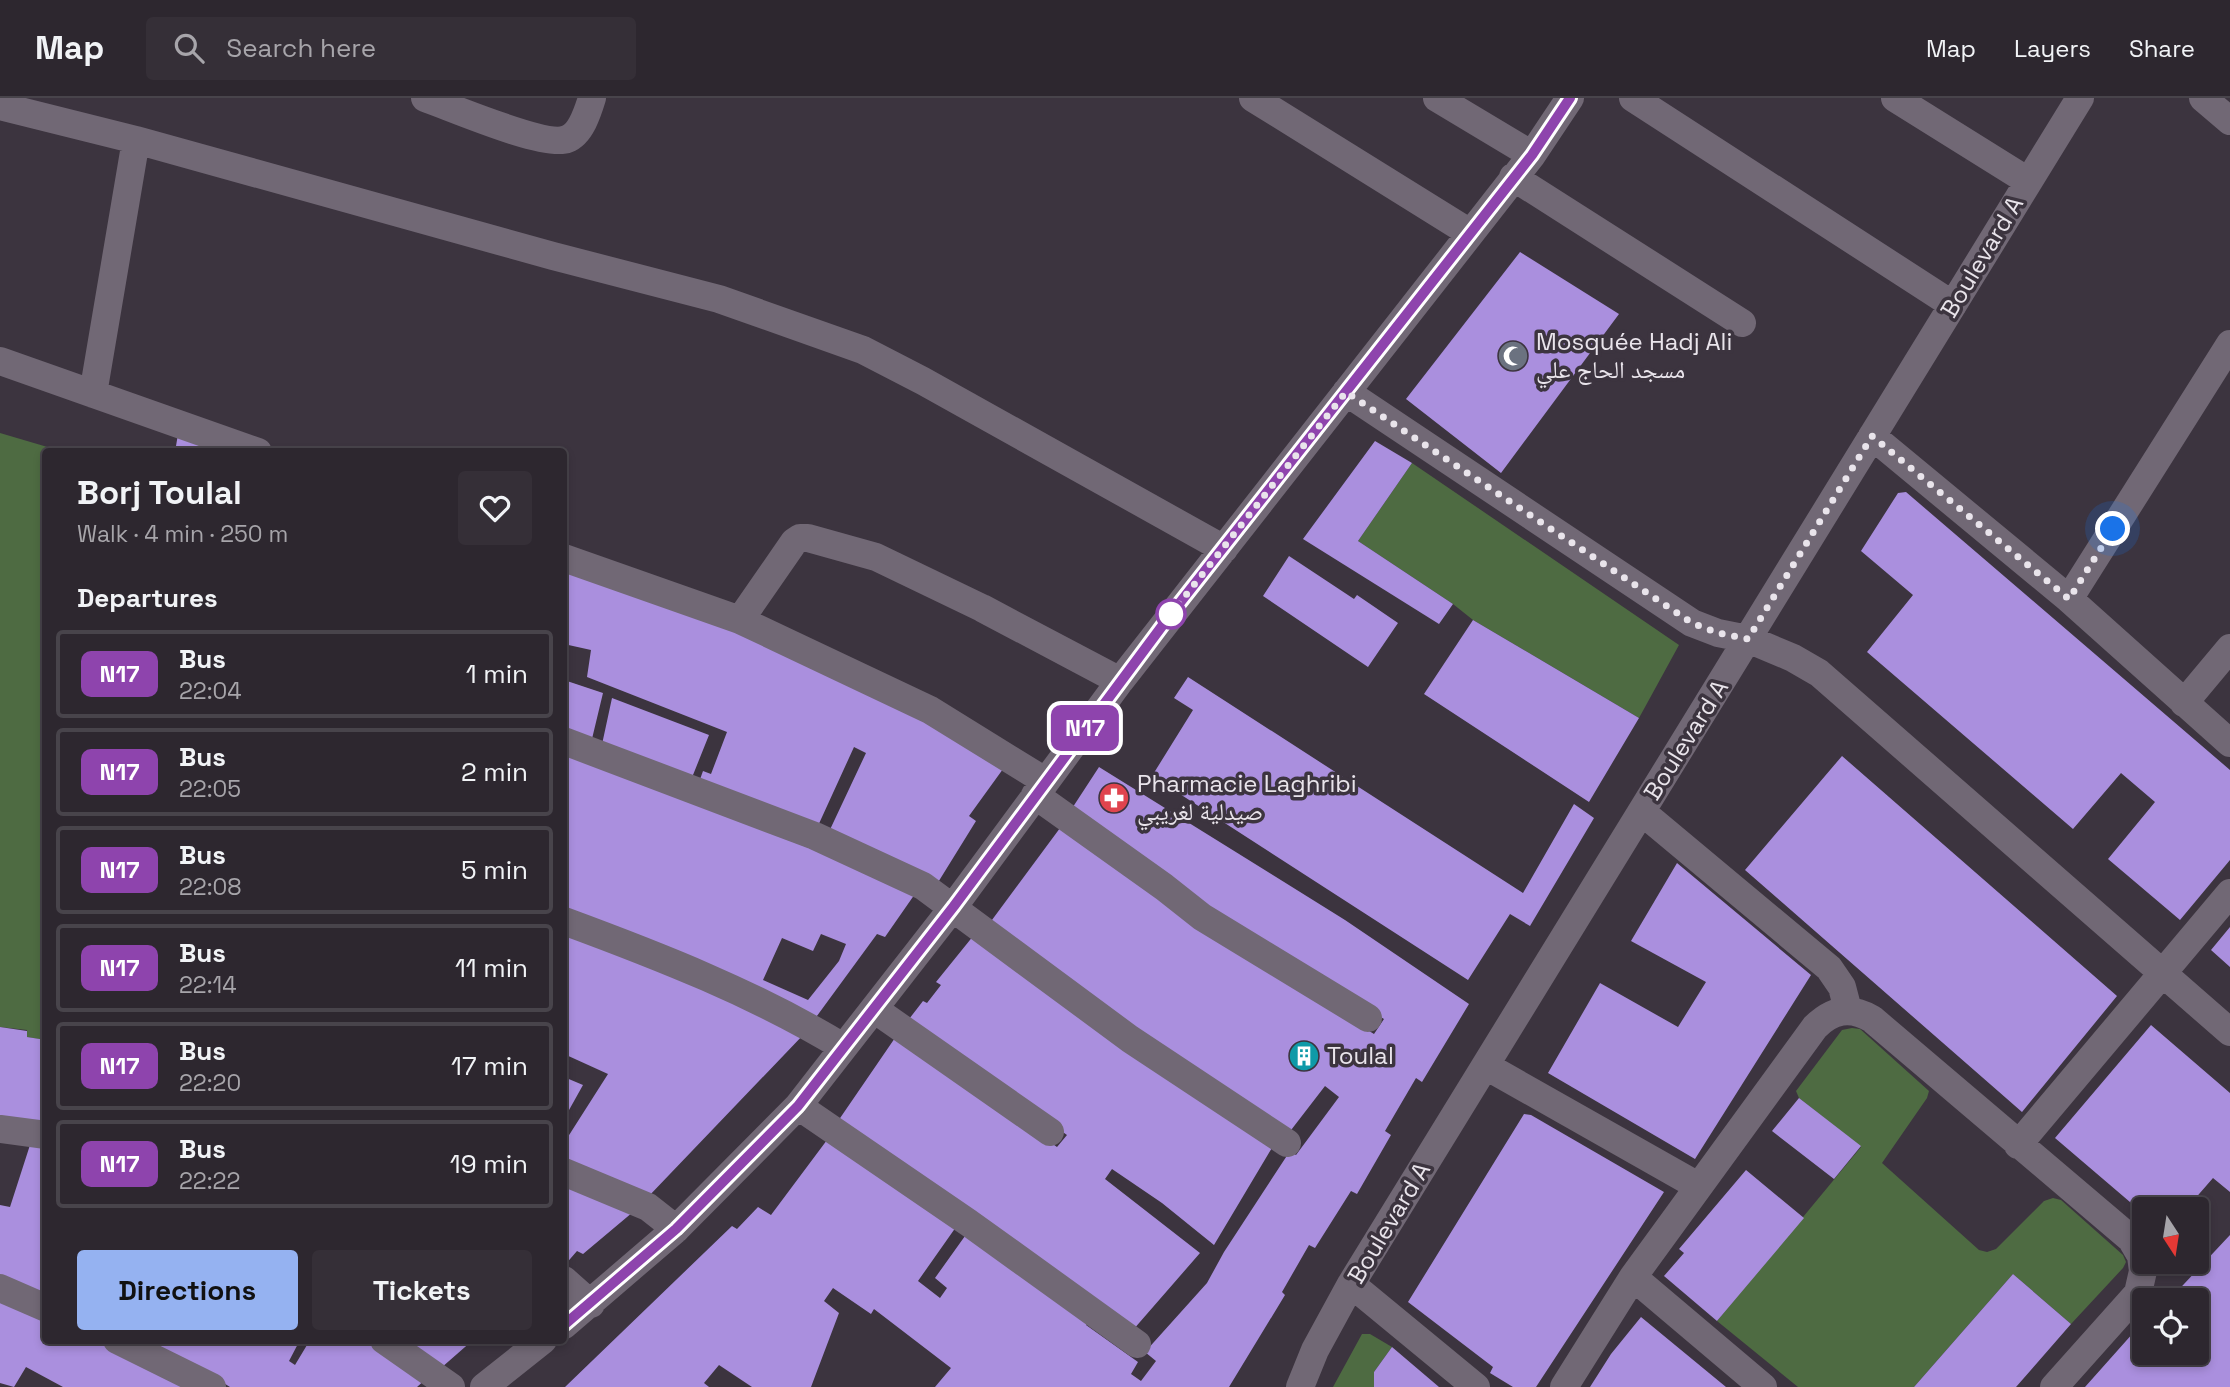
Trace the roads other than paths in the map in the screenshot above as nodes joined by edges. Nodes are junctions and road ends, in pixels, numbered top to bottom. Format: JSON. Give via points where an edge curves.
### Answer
{"nodes":[{"id":1,"x":425,"y":98,"type":"edge"},
{"id":2,"x":592,"y":98,"type":"edge"},
{"id":3,"x":1253,"y":98,"type":"edge"},
{"id":4,"x":1437,"y":98,"type":"edge"},
{"id":5,"x":1570,"y":98,"type":"edge"},
{"id":6,"x":1633,"y":98,"type":"edge"},
{"id":7,"x":1895,"y":98,"type":"edge"},
{"id":8,"x":2080,"y":98,"type":"edge"},
{"id":9,"x":2203,"y":98,"type":"edge"},
{"id":10,"x":0,"y":106,"type":"edge"},
{"id":11,"x":2230,"y":121,"type":"edge"},
{"id":12,"x":136,"y":140,"type":"junction"},
{"id":13,"x":1532,"y":155,"type":"junction"},
{"id":14,"x":1513,"y":177,"type":"junction"},
{"id":15,"x":2028,"y":181,"type":"junction"},
{"id":16,"x":1470,"y":233,"type":"junction"},
{"id":17,"x":1953,"y":305,"type":"junction"},
{"id":18,"x":1742,"y":323,"type":"dead end"},
{"id":19,"x":2230,"y":344,"type":"edge"},
{"id":20,"x":0,"y":361,"type":"edge"},
{"id":21,"x":1346,"y":392,"type":"junction"},
{"id":22,"x":93,"y":394,"type":"junction"},
{"id":23,"x":1872,"y":436,"type":"junction"},
{"id":24,"x":247,"y":448,"type":"edge"},
{"id":25,"x":1224,"y":549,"type":"junction"},
{"id":26,"x":567,"y":559,"type":"edge"},
{"id":27,"x":2069,"y":599,"type":"junction"},
{"id":28,"x":740,"y":620,"type":"junction"},
{"id":29,"x":1748,"y":639,"type":"junction"},
{"id":30,"x":2230,"y":648,"type":"edge"},
{"id":31,"x":1120,"y":681,"type":"junction"},
{"id":32,"x":2184,"y":703,"type":"junction"},
{"id":33,"x":567,"y":742,"type":"edge"},
{"id":34,"x":2230,"y":743,"type":"edge"},
{"id":35,"x":1040,"y":788,"type":"junction"},
{"id":36,"x":1642,"y":812,"type":"junction"},
{"id":37,"x":2230,"y":893,"type":"edge"},
{"id":38,"x":954,"y":906,"type":"junction"},
{"id":39,"x":567,"y":922,"type":"edge"},
{"id":40,"x":2162,"y":974,"type":"junction"},
{"id":41,"x":874,"y":1009,"type":"junction"},
{"id":42,"x":1848,"y":1010,"type":"junction"},
{"id":43,"x":1368,"y":1018,"type":"dead end"},
{"id":44,"x":2230,"y":1032,"type":"edge"},
{"id":45,"x":843,"y":1047,"type":"junction"},
{"id":46,"x":1486,"y":1066,"type":"junction"},
{"id":47,"x":798,"y":1106,"type":"junction"},
{"id":48,"x":0,"y":1129,"type":"edge"},
{"id":49,"x":1050,"y":1132,"type":"dead end"},
{"id":50,"x":42,"y":1134,"type":"edge"},
{"id":51,"x":1287,"y":1143,"type":"dead end"},
{"id":52,"x":2018,"y":1145,"type":"junction"},
{"id":53,"x":567,"y":1173,"type":"edge"},
{"id":54,"x":1698,"y":1186,"type":"junction"},
{"id":55,"x":676,"y":1229,"type":"junction"},
{"id":56,"x":1633,"y":1278,"type":"junction"},
{"id":57,"x":567,"y":1283,"type":"edge"},
{"id":58,"x":1352,"y":1284,"type":"junction"},
{"id":59,"x":0,"y":1288,"type":"edge"},
{"id":60,"x":591,"y":1304,"type":"junction"},
{"id":61,"x":42,"y":1306,"type":"edge"},
{"id":62,"x":567,"y":1323,"type":"edge"},
{"id":63,"x":125,"y":1344,"type":"edge"},
{"id":64,"x":390,"y":1344,"type":"edge"},
{"id":65,"x":539,"y":1344,"type":"edge"},
{"id":66,"x":1137,"y":1344,"type":"dead end"},
{"id":67,"x":212,"y":1387,"type":"edge"},
{"id":68,"x":451,"y":1387,"type":"edge"},
{"id":69,"x":484,"y":1387,"type":"edge"},
{"id":70,"x":1300,"y":1387,"type":"edge"},
{"id":71,"x":1476,"y":1387,"type":"edge"},
{"id":72,"x":1564,"y":1387,"type":"edge"},
{"id":73,"x":1763,"y":1387,"type":"edge"},
{"id":74,"x":2054,"y":1387,"type":"edge"}],
"edges":[{"from":1,"to":2,"type":"street","via":[[530,136],[561,141],[578,128]]},
{"from":3,"to":16,"type":"street"},
{"from":4,"to":13,"type":"street"},
{"from":5,"to":13,"type":"street"},
{"from":6,"to":17,"type":"street"},
{"from":7,"to":15,"type":"street"},
{"from":8,"to":15,"type":"street","name":"Boulevard A"},
{"from":9,"to":11,"type":"street"},
{"from":10,"to":12,"type":"street"},
{"from":12,"to":22,"type":"street"},
{"from":12,"to":25,"type":"street","via":[[719,299],[863,350]]},
{"from":13,"to":14,"type":"street"},
{"from":14,"to":16,"type":"street"},
{"from":14,"to":18,"type":"street"},
{"from":15,"to":17,"type":"street","name":"Boulevard A"},
{"from":16,"to":21,"type":"street"},
{"from":17,"to":23,"type":"street","name":"Boulevard A"},
{"from":19,"to":27,"type":"street"},
{"from":20,"to":22,"type":"street"},
{"from":21,"to":25,"type":"street"},
{"from":21,"to":29,"type":"street","via":[[1692,623]]},
{"from":22,"to":24,"type":"street"},
{"from":23,"to":27,"type":"street"},
{"from":23,"to":29,"type":"street","name":"Boulevard A"},
{"from":25,"to":31,"type":"street"},
{"from":26,"to":28,"type":"street"},
{"from":27,"to":32,"type":"street"},
{"from":28,"to":31,"type":"street","via":[[794,542],[808,538],[876,557]]},
{"from":28,"to":35,"type":"street","via":[[930,710]]},
{"from":29,"to":36,"type":"street","name":"Boulevard A"},
{"from":29,"to":40,"type":"street","via":[[1819,673]]},
{"from":30,"to":32,"type":"street"},
{"from":31,"to":35,"type":"street"},
{"from":32,"to":34,"type":"street"},
{"from":33,"to":38,"type":"street","via":[[815,836],[923,886]]},
{"from":35,"to":38,"type":"street"},
{"from":35,"to":43,"type":"street","via":[[1202,917]]},
{"from":36,"to":42,"type":"street","via":[[1829,968],[1842,987]]},
{"from":36,"to":46,"type":"street","name":"Boulevard A"},
{"from":37,"to":40,"type":"street"},
{"from":38,"to":41,"type":"street"},
{"from":38,"to":51,"type":"street","via":[[1130,1039]]},
{"from":39,"to":45,"type":"street","via":[[722,984]]},
{"from":40,"to":44,"type":"street"},
{"from":40,"to":52,"type":"street"},
{"from":41,"to":45,"type":"street"},
{"from":41,"to":49,"type":"street"},
{"from":42,"to":52,"type":"street","via":[[1872,1019]]},
{"from":42,"to":54,"type":"street","via":[[1835,1012],[1815,1027]]},
{"from":45,"to":47,"type":"street"},
{"from":46,"to":54,"type":"street"},
{"from":46,"to":58,"type":"street","name":"Boulevard A"},
{"from":47,"to":55,"type":"street"},
{"from":47,"to":66,"type":"street"},
{"from":48,"to":50,"type":"street"},
{"from":52,"to":74,"type":"street","via":[[2131,1239],[2141,1256],[2138,1293]]},
{"from":53,"to":55,"type":"street","via":[[648,1207]]},
{"from":54,"to":56,"type":"street"},
{"from":55,"to":60,"type":"street"},
{"from":56,"to":72,"type":"street"},
{"from":56,"to":73,"type":"street"},
{"from":57,"to":60,"type":"street"},
{"from":58,"to":70,"type":"street","name":"Boulevard A"},
{"from":58,"to":71,"type":"street"},
{"from":59,"to":61,"type":"street"},
{"from":60,"to":62,"type":"street"},
{"from":63,"to":67,"type":"street"},
{"from":64,"to":68,"type":"street"},
{"from":65,"to":69,"type":"street"}]}
